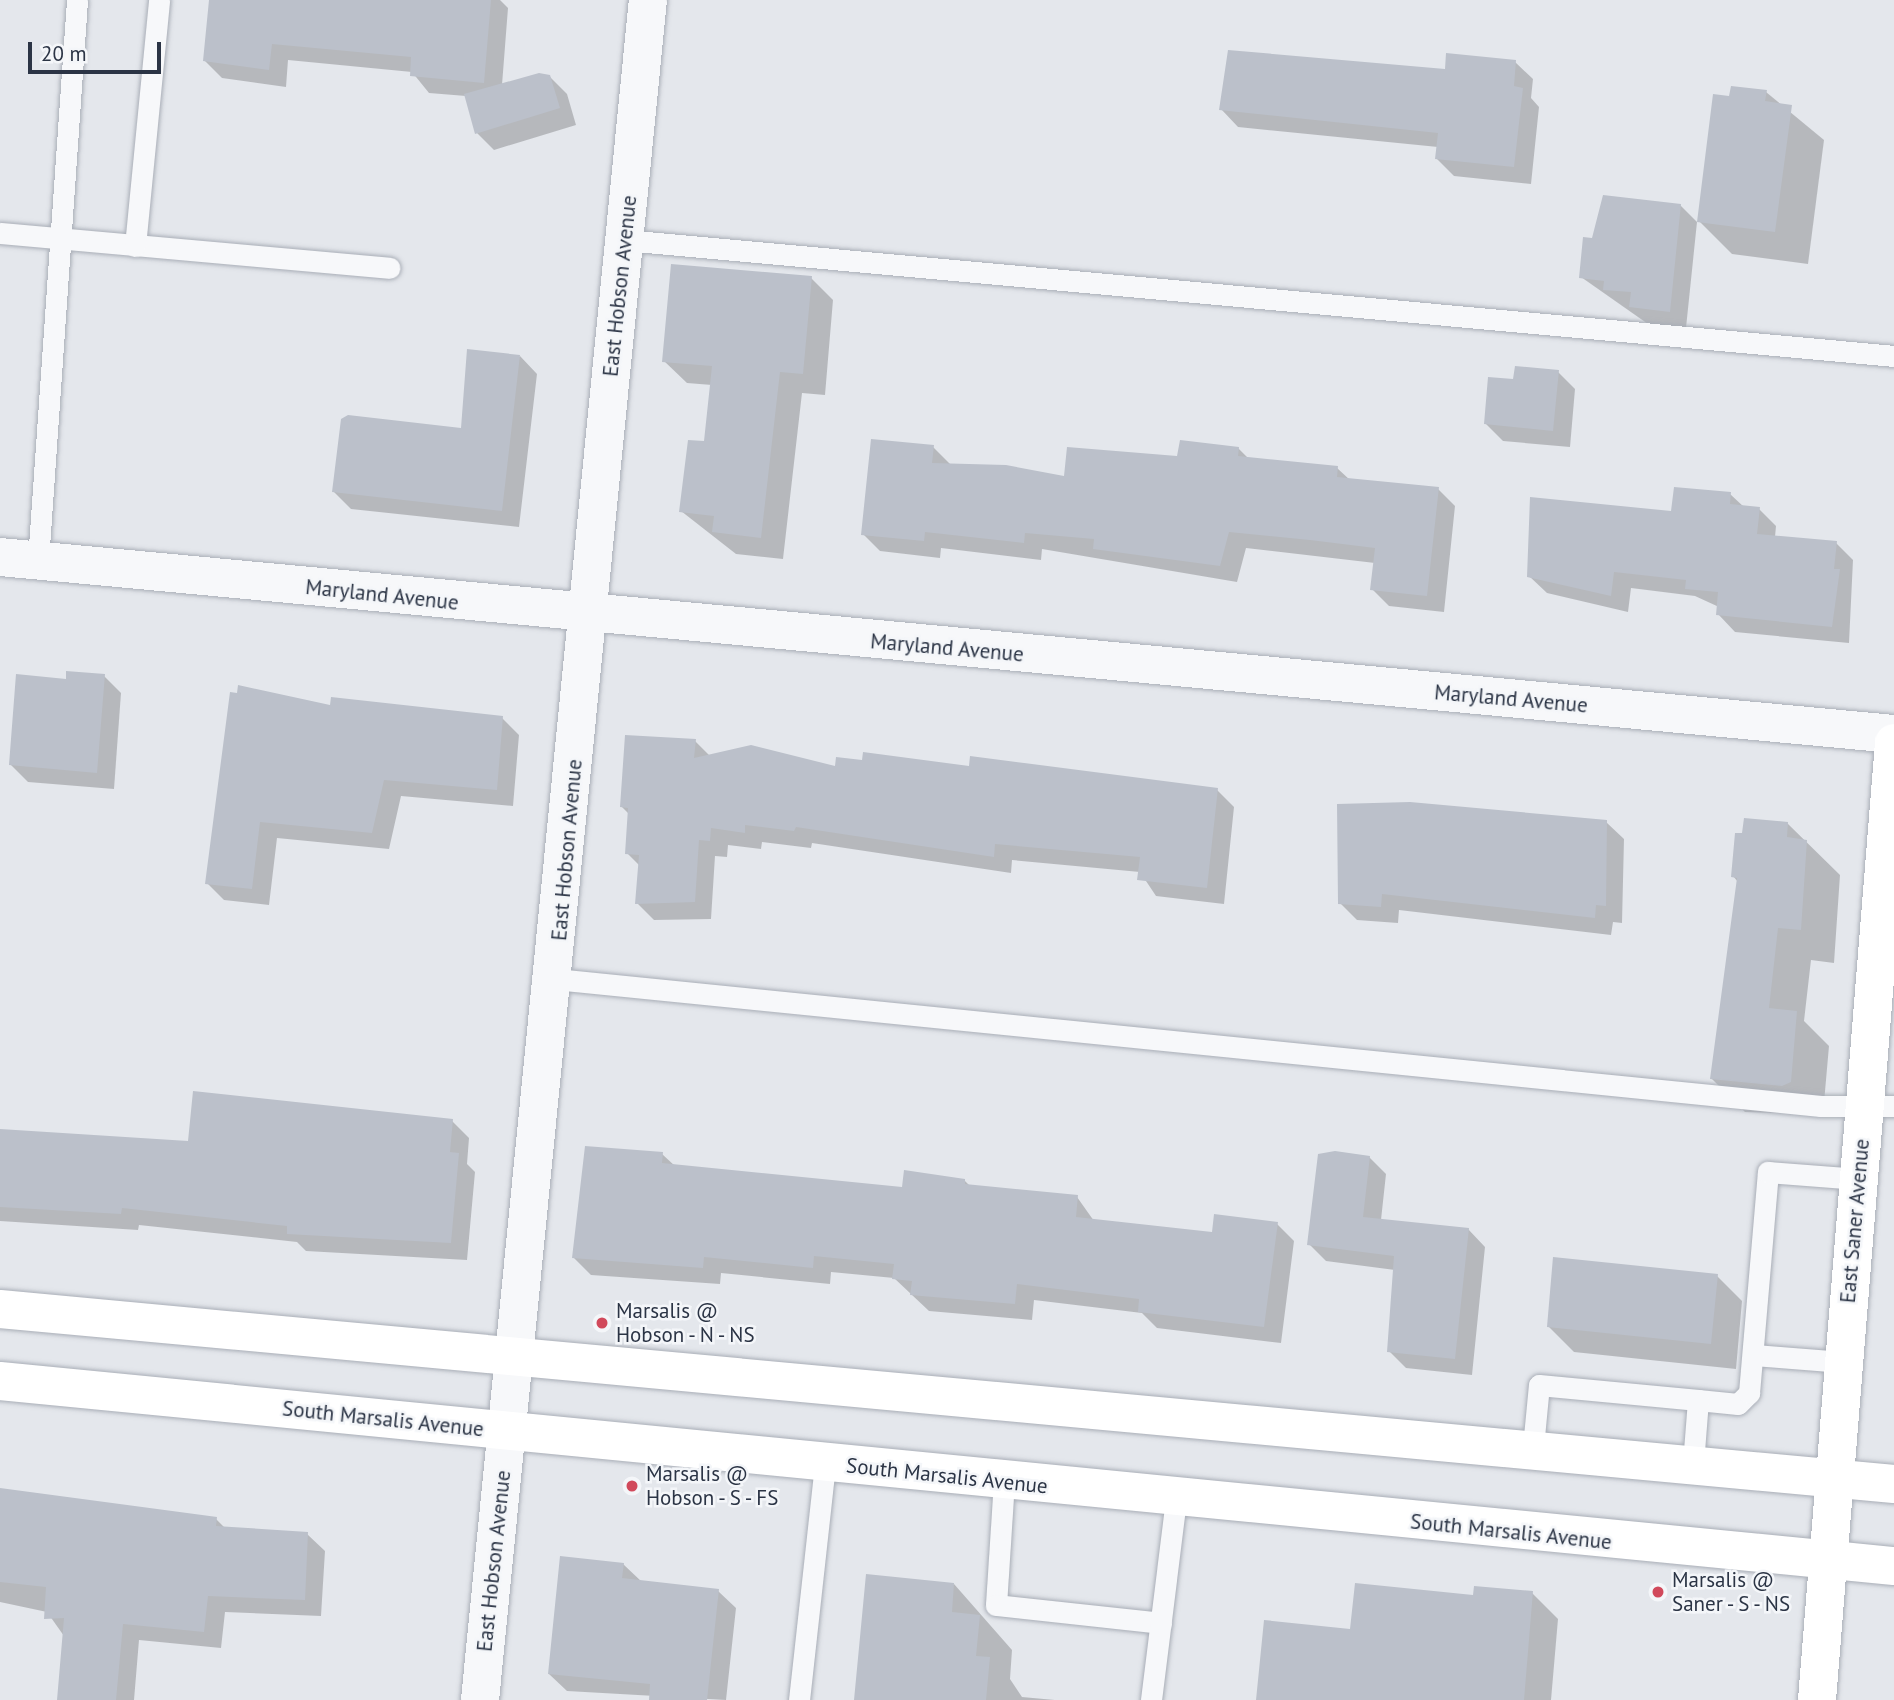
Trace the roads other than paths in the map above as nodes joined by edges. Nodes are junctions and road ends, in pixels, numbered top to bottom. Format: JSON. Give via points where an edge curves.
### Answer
{"nodes":[{"id":1,"x":77,"y":0,"type":"edge"},
{"id":2,"x":159,"y":0,"type":"edge"},
{"id":3,"x":648,"y":0,"type":"edge"},
{"id":4,"x":0,"y":233,"type":"edge"},
{"id":5,"x":59,"y":239,"type":"junction"},
{"id":6,"x":625,"y":240,"type":"junction"},
{"id":7,"x":135,"y":246,"type":"junction"},
{"id":8,"x":389,"y":268,"type":"dead end"},
{"id":9,"x":1894,"y":356,"type":"edge"},
{"id":10,"x":0,"y":557,"type":"edge"},
{"id":11,"x":37,"y":561,"type":"junction"},
{"id":12,"x":588,"y":615,"type":"junction"},
{"id":13,"x":1894,"y":734,"type":"edge"},
{"id":14,"x":1894,"y":743,"type":"edge"},
{"id":15,"x":555,"y":979,"type":"junction"},
{"id":16,"x":1879,"y":1105,"type":"edge"},
{"id":17,"x":1858,"y":1180,"type":"junction"},
{"id":18,"x":0,"y":1309,"type":"edge"},
{"id":19,"x":1754,"y":1355,"type":"junction"},
{"id":20,"x":513,"y":1361,"type":"junction"},
{"id":21,"x":1843,"y":1362,"type":"junction"},
{"id":22,"x":0,"y":1381,"type":"edge"},
{"id":23,"x":1698,"y":1400,"type":"junction"},
{"id":24,"x":506,"y":1432,"type":"junction"},
{"id":25,"x":1533,"y":1447,"type":"junction"},
{"id":26,"x":825,"y":1463,"type":"junction"},
{"id":27,"x":1693,"y":1463,"type":"junction"},
{"id":28,"x":1834,"y":1478,"type":"junction"},
{"id":29,"x":1004,"y":1482,"type":"junction"},
{"id":30,"x":1894,"y":1485,"type":"edge"},
{"id":31,"x":1177,"y":1499,"type":"junction"},
{"id":32,"x":1828,"y":1562,"type":"junction"},
{"id":33,"x":1894,"y":1566,"type":"edge"},
{"id":34,"x":1161,"y":1623,"type":"junction"},
{"id":35,"x":480,"y":1700,"type":"edge"},
{"id":36,"x":799,"y":1700,"type":"edge"},
{"id":37,"x":1152,"y":1700,"type":"edge"},
{"id":38,"x":1817,"y":1700,"type":"edge"}],
"edges":[{"from":1,"to":5,"type":"lane"},
{"from":2,"to":7,"type":"lane"},
{"from":3,"to":6,"type":"street","name":"East Hobson Avenue"},
{"from":4,"to":5,"type":"lane"},
{"from":5,"to":7,"type":"lane"},
{"from":5,"to":11,"type":"lane"},
{"from":6,"to":9,"type":"lane"},
{"from":6,"to":12,"type":"street","name":"East Hobson Avenue"},
{"from":7,"to":8,"type":"lane"},
{"from":10,"to":11,"type":"street","name":"Maryland Avenue"},
{"from":11,"to":12,"type":"street","name":"Maryland Avenue"},
{"from":12,"to":13,"type":"street","name":"Maryland Avenue"},
{"from":12,"to":15,"type":"street","name":"East Hobson Avenue"},
{"from":14,"to":16,"type":"main road","name":"East Saner Avenue"},
{"from":15,"to":16,"type":"lane","via":[[1821,1107]]},
{"from":15,"to":20,"type":"street","name":"East Hobson Avenue"},
{"from":16,"to":17,"type":"main road","name":"East Saner Avenue"},
{"from":17,"to":19,"type":"lane","via":[[1768,1172]]},
{"from":17,"to":21,"type":"main road","name":"East Saner Avenue"},
{"from":18,"to":20,"type":"main road"},
{"from":19,"to":21,"type":"lane"},
{"from":19,"to":23,"type":"lane","via":[[1749,1393],[1738,1404]]},
{"from":20,"to":24,"type":"street","name":"East Hobson Avenue"},
{"from":20,"to":25,"type":"main road"},
{"from":21,"to":28,"type":"main road","name":"East Saner Avenue"},
{"from":22,"to":24,"type":"main road","name":"South Marsalis Avenue"},
{"from":23,"to":25,"type":"lane","via":[[1539,1385]]},
{"from":23,"to":27,"type":"lane"},
{"from":24,"to":26,"type":"main road","name":"South Marsalis Avenue"},
{"from":24,"to":35,"type":"street","name":"East Hobson Avenue"},
{"from":25,"to":27,"type":"main road"},
{"from":26,"to":29,"type":"main road","name":"South Marsalis Avenue"},
{"from":26,"to":36,"type":"lane"},
{"from":27,"to":28,"type":"main road"},
{"from":28,"to":30,"type":"main road"},
{"from":28,"to":32,"type":"main road","name":"East Saner Avenue"},
{"from":29,"to":31,"type":"main road","name":"South Marsalis Avenue"},
{"from":29,"to":34,"type":"lane","via":[[996,1605]]},
{"from":31,"to":32,"type":"main road","name":"South Marsalis Avenue"},
{"from":31,"to":34,"type":"lane"},
{"from":32,"to":33,"type":"main road","name":"South Marsalis Avenue"},
{"from":32,"to":38,"type":"main road","name":"East Saner Avenue"},
{"from":34,"to":37,"type":"lane"}]}
